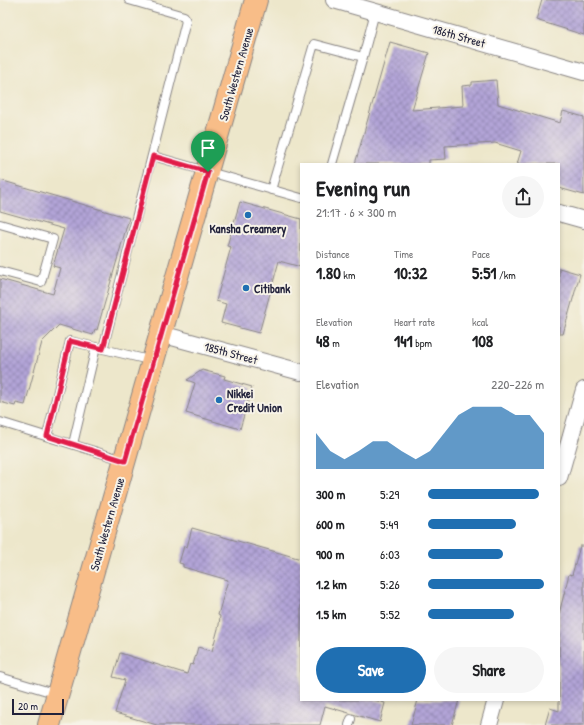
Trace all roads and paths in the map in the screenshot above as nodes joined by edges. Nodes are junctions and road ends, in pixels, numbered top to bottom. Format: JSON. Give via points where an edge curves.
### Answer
{"nodes":[{"id":1,"x":129,"y":0,"type":"edge"},
{"id":2,"x":256,"y":0,"type":"edge"},
{"id":3,"x":334,"y":0,"type":"edge"},
{"id":4,"x":375,"y":12,"type":"junction"},
{"id":5,"x":363,"y":57,"type":"junction"},
{"id":6,"x":584,"y":72,"type":"edge"},
{"id":7,"x":153,"y":156,"type":"junction"},
{"id":8,"x":332,"y":163,"type":"edge"},
{"id":9,"x":208,"y":172,"type":"junction"},
{"id":10,"x":271,"y":190,"type":"junction"},
{"id":11,"x":300,"y":198,"type":"edge"},
{"id":12,"x":560,"y":213,"type":"edge"},
{"id":13,"x":584,"y":220,"type":"edge"},
{"id":14,"x":0,"y":224,"type":"edge"},
{"id":15,"x":0,"y":270,"type":"edge"},
{"id":16,"x":161,"y":334,"type":"junction"},
{"id":17,"x":99,"y":348,"type":"junction"},
{"id":18,"x":153,"y":362,"type":"junction"},
{"id":19,"x":300,"y":372,"type":"edge"},
{"id":20,"x":584,"y":390,"type":"edge"},
{"id":21,"x":0,"y":422,"type":"edge"},
{"id":22,"x":47,"y":436,"type":"junction"},
{"id":23,"x":72,"y":444,"type":"junction"},
{"id":24,"x":564,"y":445,"type":"edge"},
{"id":25,"x":125,"y":461,"type":"junction"},
{"id":26,"x":560,"y":471,"type":"edge"},
{"id":27,"x":0,"y":677,"type":"edge"},
{"id":28,"x":58,"y":694,"type":"junction"},
{"id":29,"x":496,"y":701,"type":"edge"},
{"id":30,"x":51,"y":724,"type":"edge"},
{"id":31,"x":489,"y":725,"type":"edge"}],
"edges":[{"from":1,"to":7,"type":"lane","via":[[186,18]]},
{"from":2,"to":9,"type":"main road","name":"South Western Avenue"},
{"from":3,"to":4,"type":"street","name":"186th Street"},
{"from":4,"to":5,"type":"lane"},
{"from":4,"to":6,"type":"street","name":"186th Street"},
{"from":5,"to":8,"type":"lane"},
{"from":5,"to":10,"type":"lane","via":[[314,44]]},
{"from":7,"to":9,"type":"lane"},
{"from":7,"to":17,"type":"lane"},
{"from":9,"to":10,"type":"lane"},
{"from":9,"to":16,"type":"main road","name":"South Western Avenue"},
{"from":10,"to":11,"type":"lane"},
{"from":12,"to":13,"type":"street"},
{"from":14,"to":15,"type":"lane","via":[[53,239],[41,282]]},
{"from":16,"to":18,"type":"main road","name":"South Western Avenue"},
{"from":16,"to":19,"type":"street","name":"185th Street"},
{"from":17,"to":18,"type":"lane"},
{"from":17,"to":22,"type":"lane","via":[[70,341]]},
{"from":17,"to":23,"type":"lane"},
{"from":18,"to":25,"type":"main road","name":"South Western Avenue"},
{"from":20,"to":24,"type":"street"},
{"from":21,"to":22,"type":"lane"},
{"from":22,"to":23,"type":"lane"},
{"from":23,"to":25,"type":"lane"},
{"from":24,"to":26,"type":"street"},
{"from":25,"to":28,"type":"main road","name":"South Western Avenue"},
{"from":27,"to":28,"type":"lane"},
{"from":28,"to":30,"type":"main road","name":"South Western Avenue"},
{"from":29,"to":31,"type":"street"}]}
